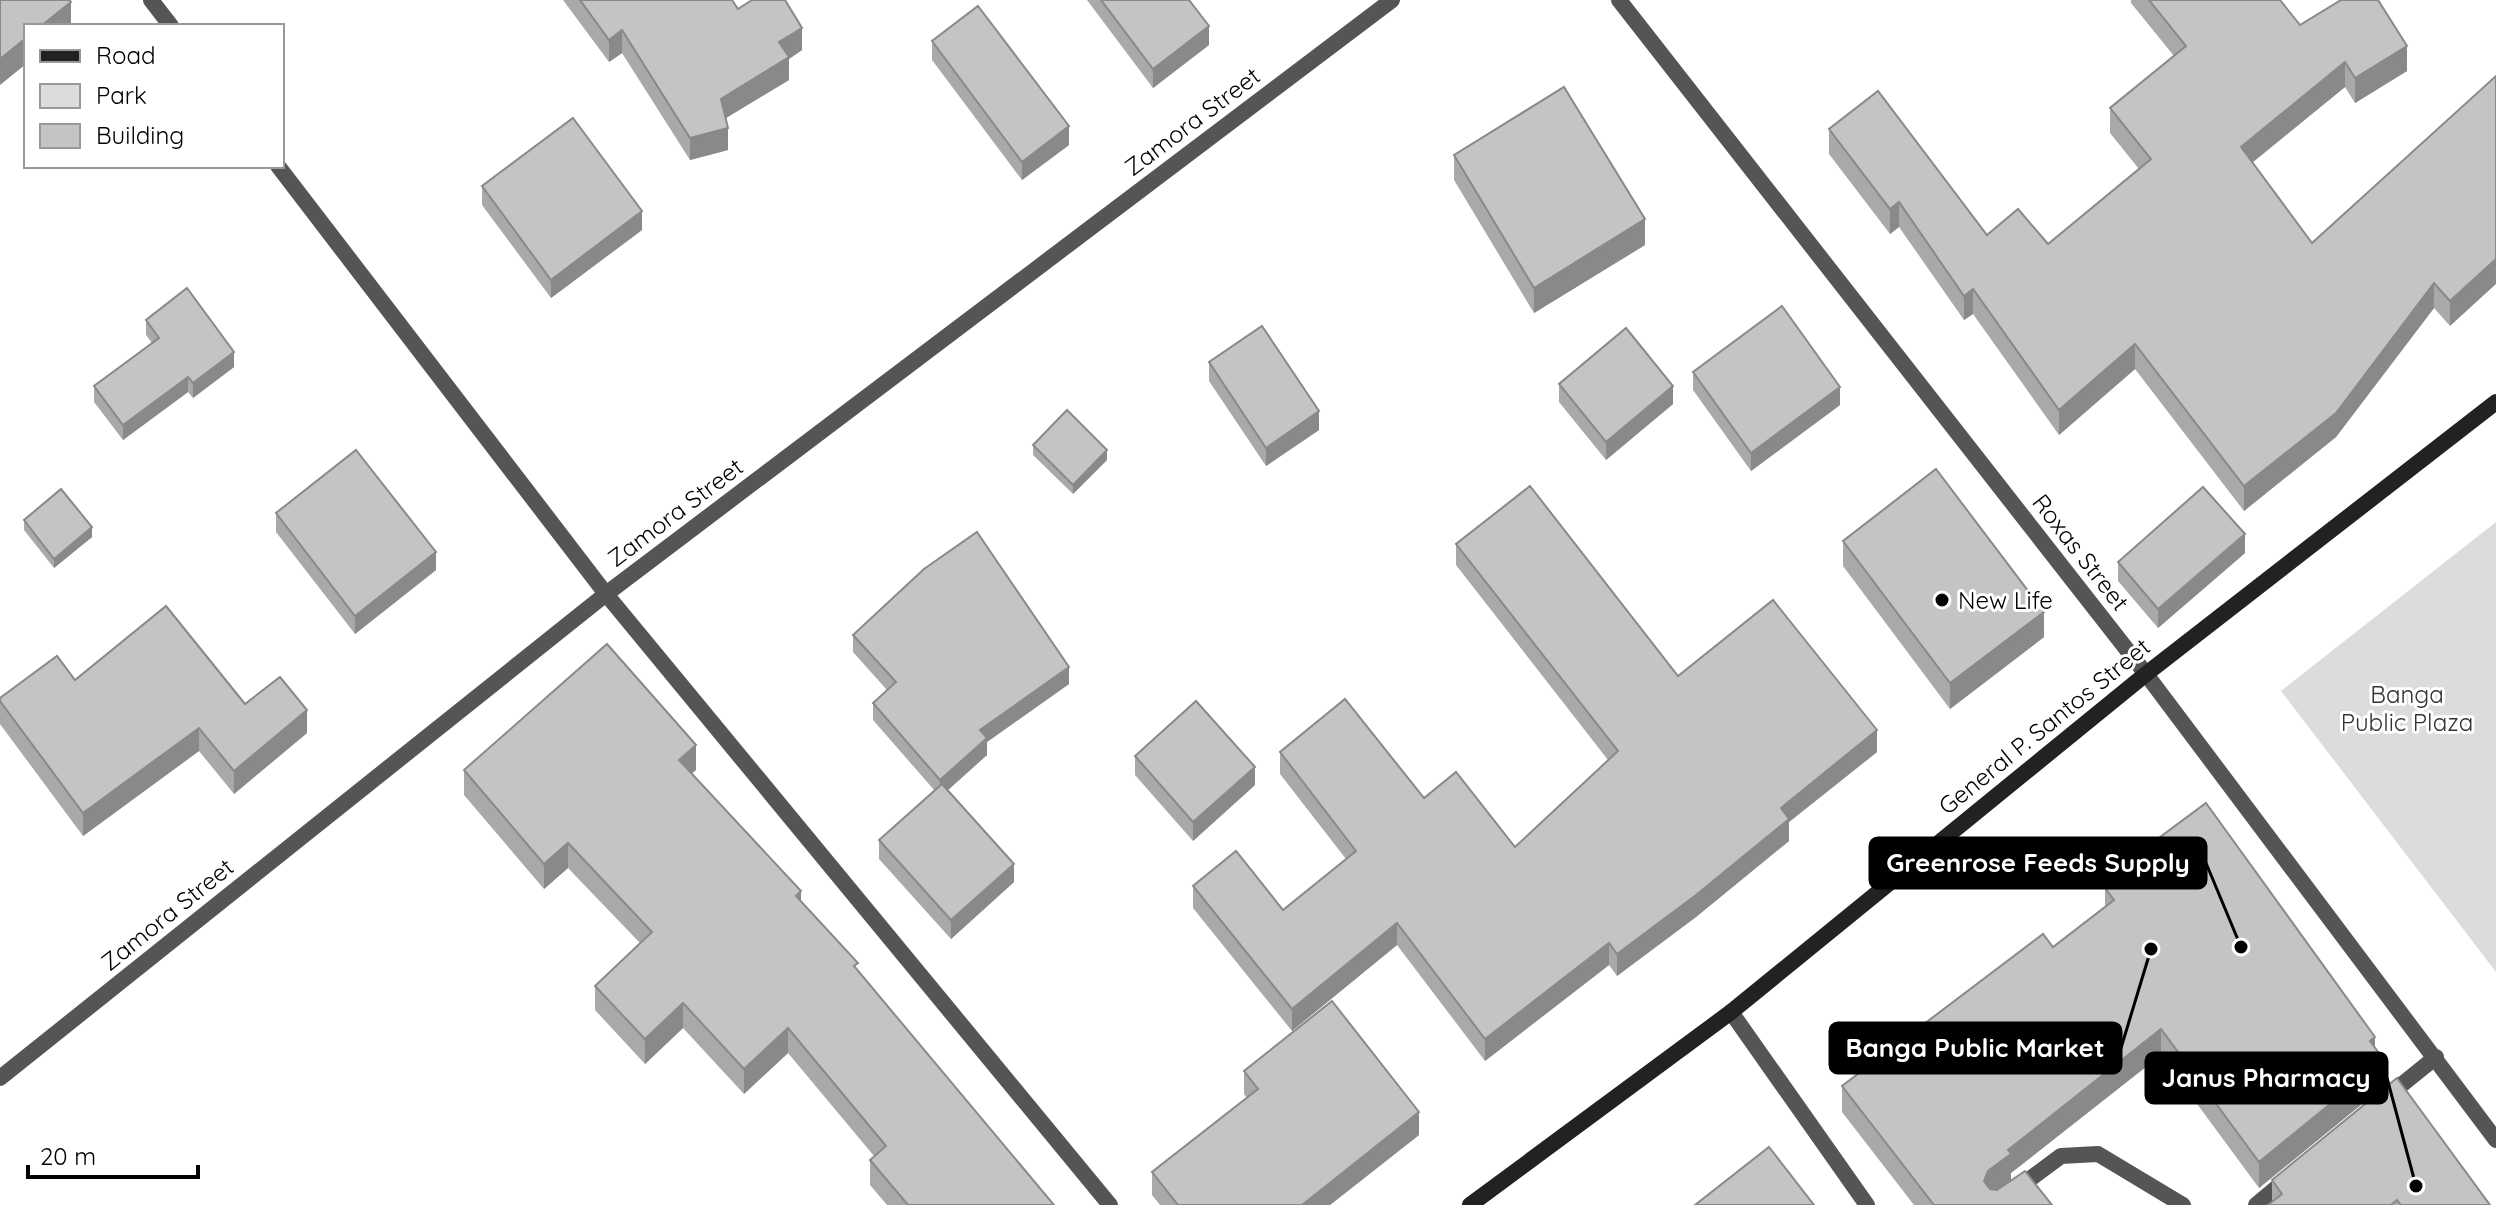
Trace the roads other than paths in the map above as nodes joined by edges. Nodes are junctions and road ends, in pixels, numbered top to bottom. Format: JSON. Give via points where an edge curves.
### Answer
{"nodes":[{"id":1,"x":151,"y":0,"type":"edge"},
{"id":2,"x":1392,"y":0,"type":"edge"},
{"id":3,"x":1619,"y":0,"type":"edge"},
{"id":4,"x":169,"y":24,"type":"edge"},
{"id":5,"x":280,"y":168,"type":"edge"},
{"id":6,"x":2496,"y":402,"type":"edge"},
{"id":7,"x":606,"y":594,"type":"junction"},
{"id":8,"x":2146,"y":674,"type":"junction"},
{"id":9,"x":1731,"y":1012,"type":"junction"},
{"id":10,"x":2436,"y":1057,"type":"junction"},
{"id":11,"x":0,"y":1078,"type":"edge"},
{"id":12,"x":2376,"y":1106,"type":"edge"},
{"id":13,"x":2496,"y":1140,"type":"edge"},
{"id":14,"x":2304,"y":1165,"type":"edge"},
{"id":15,"x":1110,"y":1205,"type":"edge"},
{"id":16,"x":1470,"y":1205,"type":"edge"},
{"id":17,"x":1867,"y":1205,"type":"edge"},
{"id":18,"x":1995,"y":1205,"type":"edge"},
{"id":19,"x":2183,"y":1205,"type":"edge"},
{"id":20,"x":2256,"y":1205,"type":"edge"}],
"edges":[{"from":1,"to":4,"type":"street"},
{"from":2,"to":7,"type":"street","name":"Zamora Street"},
{"from":3,"to":8,"type":"street","name":"Roxas Street"},
{"from":5,"to":7,"type":"street"},
{"from":6,"to":8,"type":"main road","name":"General P. Santos Street"},
{"from":7,"to":11,"type":"street","name":"Zamora Street"},
{"from":7,"to":15,"type":"street"},
{"from":8,"to":9,"type":"main road","name":"General P. Santos Street"},
{"from":8,"to":10,"type":"street","name":"Roxas Street"},
{"from":9,"to":16,"type":"main road","name":"General P. Santos Street"},
{"from":9,"to":17,"type":"street"},
{"from":10,"to":12,"type":"street"},
{"from":10,"to":13,"type":"street","name":"Roxas Street"},
{"from":14,"to":20,"type":"street"},
{"from":18,"to":19,"type":"street","via":[[2061,1156],[2086,1153],[2098,1154]]}]}
